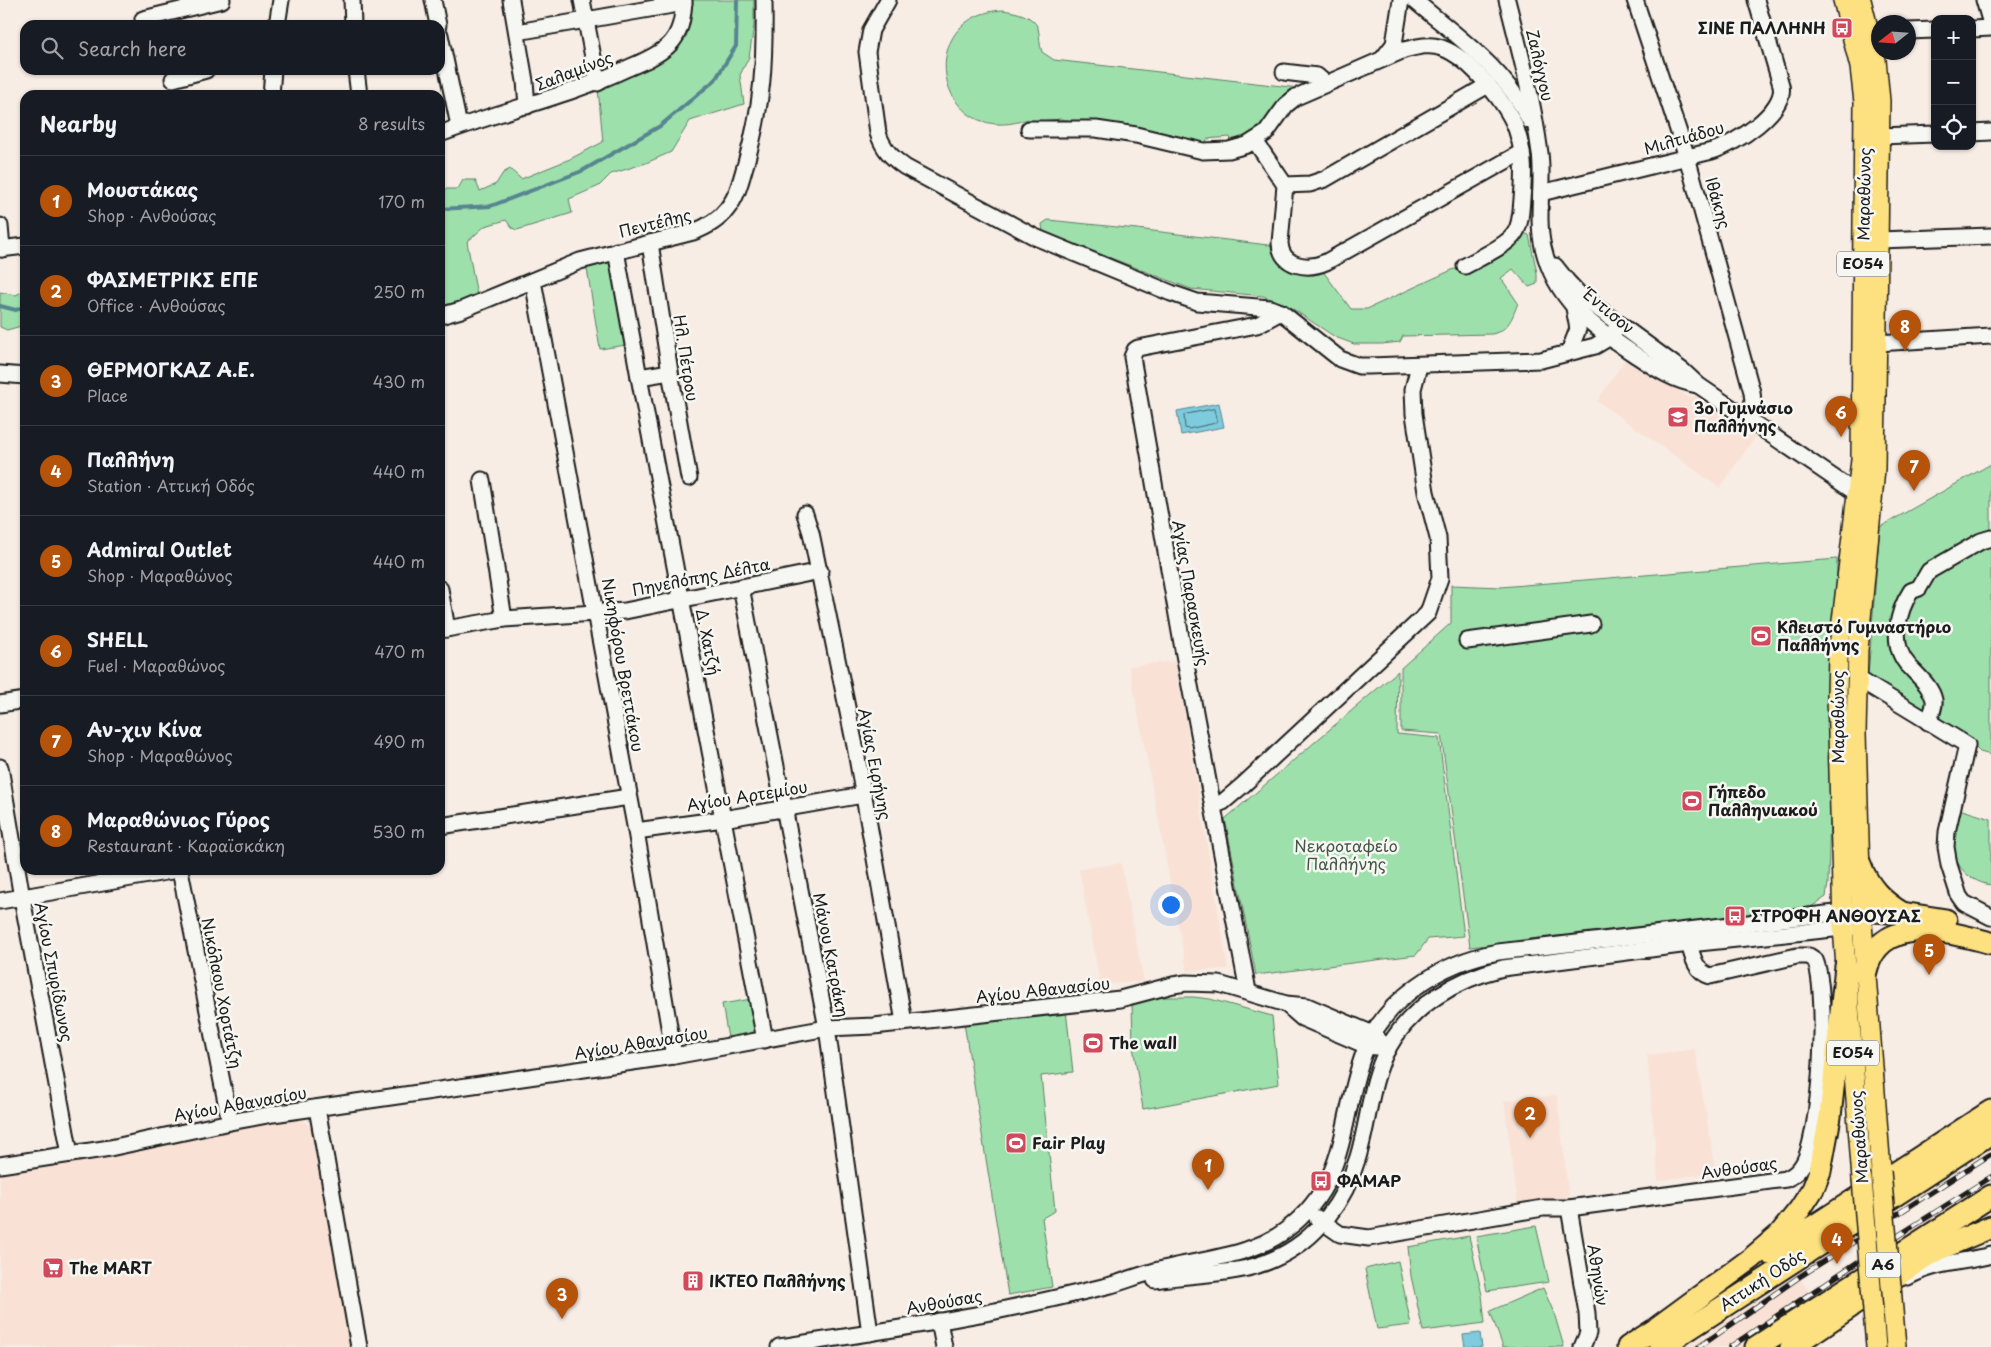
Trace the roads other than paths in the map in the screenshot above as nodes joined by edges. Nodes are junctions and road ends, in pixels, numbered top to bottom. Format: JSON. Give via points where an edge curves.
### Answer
{"nodes":[{"id":1,"x":222,"y":0,"type":"edge"},
{"id":2,"x":281,"y":0,"type":"edge"},
{"id":3,"x":352,"y":0,"type":"edge"},
{"id":4,"x":433,"y":0,"type":"edge"},
{"id":5,"x":511,"y":0,"type":"edge"},
{"id":6,"x":582,"y":0,"type":"edge"},
{"id":7,"x":764,"y":0,"type":"edge"},
{"id":8,"x":888,"y":0,"type":"edge"},
{"id":9,"x":1401,"y":0,"type":"edge"},
{"id":10,"x":1414,"y":0,"type":"edge"},
{"id":11,"x":1507,"y":0,"type":"edge"},
{"id":12,"x":1635,"y":0,"type":"edge"},
{"id":13,"x":1756,"y":0,"type":"edge"},
{"id":14,"x":1843,"y":0,"type":"edge"},
{"id":15,"x":1861,"y":0,"type":"edge"},
{"id":16,"x":1984,"y":0,"type":"edge"},
{"id":17,"x":684,"y":1,"type":"edge"},
{"id":18,"x":143,"y":19,"type":"dead end"},
{"id":19,"x":278,"y":20,"type":"edge"},
{"id":20,"x":353,"y":20,"type":"edge"},
{"id":21,"x":437,"y":20,"type":"edge"},
{"id":22,"x":585,"y":20,"type":"junction"},
{"id":23,"x":1991,"y":24,"type":"edge"},
{"id":24,"x":1991,"y":28,"type":"edge"},
{"id":25,"x":1976,"y":29,"type":"edge"},
{"id":26,"x":1931,"y":30,"type":"edge"},
{"id":27,"x":1916,"y":31,"type":"edge"},
{"id":28,"x":517,"y":32,"type":"junction"},
{"id":29,"x":1867,"y":34,"type":"edge"},
{"id":30,"x":1404,"y":50,"type":"junction"},
{"id":31,"x":1384,"y":57,"type":"junction"},
{"id":32,"x":445,"y":59,"type":"edge"},
{"id":33,"x":1284,"y":72,"type":"dead end"},
{"id":34,"x":188,"y":75,"type":"edge"},
{"id":35,"x":273,"y":75,"type":"edge"},
{"id":36,"x":357,"y":75,"type":"edge"},
{"id":37,"x":173,"y":79,"type":"dead end"},
{"id":38,"x":598,"y":83,"type":"junction"},
{"id":39,"x":1325,"y":83,"type":"junction"},
{"id":40,"x":1488,"y":85,"type":"junction"},
{"id":41,"x":271,"y":90,"type":"edge"},
{"id":42,"x":358,"y":90,"type":"edge"},
{"id":43,"x":527,"y":106,"type":"junction"},
{"id":44,"x":459,"y":126,"type":"junction"},
{"id":45,"x":1029,"y":129,"type":"dead end"},
{"id":46,"x":445,"y":132,"type":"edge"},
{"id":47,"x":1991,"y":132,"type":"edge"},
{"id":48,"x":1976,"y":133,"type":"edge"},
{"id":49,"x":1931,"y":134,"type":"edge"},
{"id":50,"x":1880,"y":136,"type":"junction"},
{"id":51,"x":1538,"y":137,"type":"junction"},
{"id":52,"x":1255,"y":141,"type":"junction"},
{"id":53,"x":1522,"y":152,"type":"junction"},
{"id":54,"x":1687,"y":157,"type":"junction"},
{"id":55,"x":1285,"y":185,"type":"junction"},
{"id":56,"x":1541,"y":193,"type":"junction"},
{"id":57,"x":0,"y":226,"type":"edge"},
{"id":58,"x":1541,"y":231,"type":"junction"},
{"id":59,"x":1991,"y":236,"type":"edge"},
{"id":60,"x":1879,"y":240,"type":"junction"},
{"id":61,"x":650,"y":243,"type":"junction"},
{"id":62,"x":20,"y":247,"type":"edge"},
{"id":63,"x":1,"y":249,"type":"edge"},
{"id":64,"x":616,"y":251,"type":"junction"},
{"id":65,"x":1464,"y":266,"type":"dead end"},
{"id":66,"x":533,"y":281,"type":"junction"},
{"id":67,"x":1574,"y":308,"type":"junction"},
{"id":68,"x":1281,"y":312,"type":"junction"},
{"id":69,"x":445,"y":315,"type":"edge"},
{"id":70,"x":1618,"y":323,"type":"junction"},
{"id":71,"x":1605,"y":334,"type":"junction"},
{"id":72,"x":1991,"y":336,"type":"edge"},
{"id":73,"x":1877,"y":342,"type":"junction"},
{"id":74,"x":1569,"y":352,"type":"junction"},
{"id":75,"x":1419,"y":366,"type":"junction"},
{"id":76,"x":670,"y":372,"type":"junction"},
{"id":77,"x":0,"y":374,"type":"edge"},
{"id":78,"x":20,"y":376,"type":"edge"},
{"id":79,"x":638,"y":377,"type":"junction"},
{"id":80,"x":1698,"y":385,"type":"junction"},
{"id":81,"x":1747,"y":418,"type":"junction"},
{"id":82,"x":689,"y":478,"type":"dead end"},
{"id":83,"x":482,"y":480,"type":"dead end"},
{"id":84,"x":1864,"y":498,"type":"junction"},
{"id":85,"x":805,"y":514,"type":"dead end"},
{"id":86,"x":1991,"y":538,"type":"edge"},
{"id":87,"x":820,"y":571,"type":"junction"},
{"id":88,"x":741,"y":587,"type":"junction"},
{"id":89,"x":682,"y":599,"type":"junction"},
{"id":90,"x":596,"y":613,"type":"junction"},
{"id":91,"x":504,"y":619,"type":"junction"},
{"id":92,"x":1592,"y":624,"type":"dead end"},
{"id":93,"x":445,"y":629,"type":"edge"},
{"id":94,"x":1467,"y":641,"type":"dead end"},
{"id":95,"x":1857,"y":678,"type":"junction"},
{"id":96,"x":20,"y":701,"type":"edge"},
{"id":97,"x":0,"y":704,"type":"edge"},
{"id":98,"x":1928,"y":722,"type":"junction"},
{"id":99,"x":0,"y":767,"type":"edge"},
{"id":100,"x":864,"y":795,"type":"junction"},
{"id":101,"x":630,"y":797,"type":"junction"},
{"id":102,"x":1213,"y":806,"type":"junction"},
{"id":103,"x":783,"y":808,"type":"junction"},
{"id":104,"x":724,"y":819,"type":"junction"},
{"id":105,"x":445,"y":825,"type":"edge"},
{"id":106,"x":636,"y":831,"type":"junction"},
{"id":107,"x":1860,"y":864,"type":"junction"},
{"id":108,"x":151,"y":875,"type":"edge"},
{"id":109,"x":180,"y":875,"type":"edge"},
{"id":110,"x":22,"y":898,"type":"junction"},
{"id":111,"x":0,"y":901,"type":"edge"},
{"id":112,"x":1902,"y":913,"type":"junction"},
{"id":113,"x":1991,"y":917,"type":"edge"},
{"id":114,"x":1852,"y":919,"type":"junction"},
{"id":115,"x":1991,"y":927,"type":"edge"},
{"id":116,"x":1991,"y":942,"type":"edge"},
{"id":117,"x":1688,"y":944,"type":"junction"},
{"id":118,"x":1846,"y":966,"type":"junction"},
{"id":119,"x":1865,"y":975,"type":"junction"},
{"id":120,"x":1248,"y":992,"type":"junction"},
{"id":121,"x":904,"y":1022,"type":"junction"},
{"id":122,"x":827,"y":1028,"type":"junction"},
{"id":123,"x":765,"y":1040,"type":"junction"},
{"id":124,"x":1370,"y":1040,"type":"junction"},
{"id":125,"x":1388,"y":1049,"type":"junction"},
{"id":126,"x":674,"y":1056,"type":"junction"},
{"id":127,"x":318,"y":1108,"type":"junction"},
{"id":128,"x":1991,"y":1111,"type":"edge"},
{"id":129,"x":230,"y":1122,"type":"junction"},
{"id":130,"x":1991,"y":1133,"type":"edge"},
{"id":131,"x":70,"y":1154,"type":"junction"},
{"id":132,"x":0,"y":1165,"type":"edge"},
{"id":133,"x":1991,"y":1196,"type":"edge"},
{"id":134,"x":1569,"y":1208,"type":"junction"},
{"id":135,"x":1308,"y":1211,"type":"junction"},
{"id":136,"x":1323,"y":1224,"type":"junction"},
{"id":137,"x":1991,"y":1227,"type":"edge"},
{"id":138,"x":1991,"y":1255,"type":"edge"},
{"id":139,"x":1114,"y":1284,"type":"junction"},
{"id":140,"x":1891,"y":1286,"type":"junction"},
{"id":141,"x":939,"y":1321,"type":"junction"},
{"id":142,"x":870,"y":1333,"type":"junction"},
{"id":143,"x":1659,"y":1337,"type":"edge"},
{"id":144,"x":856,"y":1341,"type":"edge"},
{"id":145,"x":359,"y":1347,"type":"edge"},
{"id":146,"x":779,"y":1347,"type":"edge"},
{"id":147,"x":944,"y":1347,"type":"edge"},
{"id":148,"x":1582,"y":1347,"type":"edge"},
{"id":149,"x":1628,"y":1347,"type":"edge"},
{"id":150,"x":1756,"y":1347,"type":"edge"},
{"id":151,"x":1790,"y":1347,"type":"edge"},
{"id":152,"x":1876,"y":1347,"type":"edge"},
{"id":153,"x":1896,"y":1347,"type":"edge"}],
"edges":[{"from":1,"to":18,"type":"street"},
{"from":2,"to":19,"type":"street"},
{"from":3,"to":20,"type":"street"},
{"from":4,"to":21,"type":"street"},
{"from":5,"to":28,"type":"street"},
{"from":6,"to":22,"type":"street"},
{"from":7,"to":61,"type":"street","name":"Πεντέλης","via":[[763,83],[756,130],[739,188],[728,208],[708,227]]},
{"from":8,"to":68,"type":"street","via":[[871,30],[867,52],[878,134],[885,149],[896,160],[1035,237],[1171,293],[1197,302],[1270,308]]},
{"from":9,"to":31,"type":"street","via":[[1394,44]]},
{"from":10,"to":30,"type":"street","via":[[1405,28]]},
{"from":10,"to":51,"type":"street","via":[[1506,82]]},
{"from":11,"to":51,"type":"street","name":"Ζαλόγγου"},
{"from":12,"to":54,"type":"street","name":"Ιθάκης"},
{"from":13,"to":54,"type":"street","name":"Μιλτιάδου","via":[[1781,98],[1740,139],[1719,149]]},
{"from":14,"to":29,"type":"main road","name":"Μαραθώνος","number":"ΕΟ54"},
{"from":15,"to":29,"type":"main road","name":"Μαραθώνος","number":"ΕΟ54"},
{"from":16,"to":23,"type":"street"},
{"from":17,"to":22,"type":"street"},
{"from":17,"to":38,"type":"street","name":"Σαλαμίνος","via":[[680,28],[668,46]]},
{"from":22,"to":28,"type":"street"},
{"from":22,"to":38,"type":"street"},
{"from":24,"to":25,"type":"street"},
{"from":26,"to":27,"type":"street"},
{"from":28,"to":43,"type":"street"},
{"from":29,"to":50,"type":"main road","name":"Μαραθώνος","number":"ΕΟ54","via":[[1878,80]]},
{"from":29,"to":84,"type":"main road","name":"Μαραθώνος","number":"ΕΟ54","via":[[1861,73],[1864,102],[1861,446]]},
{"from":30,"to":31,"type":"street"},
{"from":30,"to":40,"type":"street","via":[[1441,47]]},
{"from":31,"to":39,"type":"street"},
{"from":32,"to":44,"type":"street"},
{"from":33,"to":39,"type":"street","via":[[1317,76]]},
{"from":34,"to":37,"type":"street"},
{"from":35,"to":41,"type":"street"},
{"from":36,"to":42,"type":"street"},
{"from":38,"to":43,"type":"street","name":"Σαλαμίνος"},
{"from":39,"to":52,"type":"street","via":[[1290,101],[1270,129]]},
{"from":40,"to":53,"type":"street","via":[[1513,121]]},
{"from":40,"to":55,"type":"street","via":[[1325,178],[1310,184]]},
{"from":43,"to":44,"type":"street","name":"Σαλαμίνος"},
{"from":44,"to":46,"type":"street","name":"Σαλαμίνος"},
{"from":45,"to":52,"type":"street","via":[[1080,128],[1118,132],[1214,152]]},
{"from":47,"to":48,"type":"street"},
{"from":49,"to":50,"type":"street"},
{"from":50,"to":60,"type":"main road","name":"Μαραθώνος","number":"ΕΟ54"},
{"from":51,"to":56,"type":"street","name":"Έντισον"},
{"from":52,"to":55,"type":"street"},
{"from":53,"to":55,"type":"street","via":[[1315,266],[1292,264],[1281,251]]},
{"from":53,"to":65,"type":"street","via":[[1525,173],[1516,232],[1505,243]]},
{"from":54,"to":56,"type":"street","name":"Μιλτιάδου"},
{"from":54,"to":81,"type":"street","name":"Ιθάκης","via":[[1752,392],[1753,402]]},
{"from":56,"to":58,"type":"street","name":"Έντισον"},
{"from":57,"to":63,"type":"street"},
{"from":58,"to":67,"type":"street","name":"Έντισον","via":[[1553,278]]},
{"from":58,"to":70,"type":"street","name":"Έντισον","via":[[1563,277]]},
{"from":59,"to":60,"type":"street"},
{"from":60,"to":73,"type":"main road","name":"Μαραθώνος","number":"ΕΟ54"},
{"from":61,"to":64,"type":"street","name":"Πεντέλης"},
{"from":61,"to":76,"type":"street","name":"Ηλ. Πέτρου"},
{"from":62,"to":63,"type":"street"},
{"from":64,"to":66,"type":"street","name":"Πεντέλης","via":[[580,260]]},
{"from":64,"to":79,"type":"street","name":"Δ. Χατζή"},
{"from":66,"to":69,"type":"street","name":"Πεντέλης"},
{"from":66,"to":90,"type":"street","name":"Νικηφόρου Βρεττάκου"},
{"from":67,"to":71,"type":"street","name":"Έντισον"},
{"from":67,"to":74,"type":"street","via":[[1578,328]]},
{"from":68,"to":75,"type":"street","via":[[1348,362],[1369,366]]},
{"from":68,"to":102,"type":"street","name":"Αγίας Παρασκευής","via":[[1257,324],[1138,348],[1132,357]]},
{"from":70,"to":71,"type":"street"},
{"from":70,"to":80,"type":"street","name":"Έντισον"},
{"from":71,"to":74,"type":"street","via":[[1578,344]]},
{"from":71,"to":80,"type":"street","name":"Έντισον","via":[[1670,377]]},
{"from":72,"to":73,"type":"street"},
{"from":73,"to":84,"type":"main road","name":"Μαραθώνος","number":"ΕΟ54","via":[[1875,469]]},
{"from":74,"to":75,"type":"street","via":[[1534,361]]},
{"from":75,"to":102,"type":"street","via":[[1413,389],[1414,414],[1426,492],[1438,538],[1440,578],[1428,613],[1244,785]]},
{"from":76,"to":79,"type":"street"},
{"from":76,"to":82,"type":"street","name":"Ηλ. Πέτρου"},
{"from":77,"to":78,"type":"street"},
{"from":79,"to":89,"type":"street","name":"Δ. Χατζή"},
{"from":80,"to":81,"type":"street","name":"Έντισον"},
{"from":81,"to":84,"type":"street","name":"Έντισον"},
{"from":83,"to":91,"type":"street"},
{"from":84,"to":95,"type":"main road","name":"Μαραθώνος","number":"ΕΟ54"},
{"from":84,"to":114,"type":"main road","name":"Μαραθώνος","number":"ΕΟ54","via":[[1838,655],[1837,694]]},
{"from":85,"to":87,"type":"street","name":"Αγίας Ειρήνης"},
{"from":86,"to":98,"type":"street","via":[[1929,571],[1919,588],[1911,591],[1898,616],[1902,656],[1929,689],[1934,702]]},
{"from":87,"to":88,"type":"street","name":"Πηνελόπης Δέλτα"},
{"from":87,"to":100,"type":"street","name":"Αγίας Ειρήνης"},
{"from":88,"to":89,"type":"street","name":"Πηνελόπης Δέλτα"},
{"from":88,"to":103,"type":"street","name":"Μάνου Κατράκη"},
{"from":89,"to":90,"type":"street","name":"Πηνελόπης Δέλτα","via":[[625,611]]},
{"from":89,"to":104,"type":"street","name":"Δ. Χατζή"},
{"from":90,"to":91,"type":"street","name":"Πηνελόπης Δέλτα"},
{"from":90,"to":101,"type":"street","name":"Νικηφόρου Βρεττάκου"},
{"from":91,"to":93,"type":"street","name":"Πηνελόπης Δέλτα"},
{"from":92,"to":94,"type":"street"},
{"from":95,"to":98,"type":"street"},
{"from":95,"to":107,"type":"main road","name":"Μαραθώνος","number":"ΕΟ54"},
{"from":96,"to":97,"type":"street"},
{"from":98,"to":113,"type":"street","via":[[1967,745],[1946,847],[1959,896],[1964,903]]},
{"from":99,"to":110,"type":"street","name":"Αγίου Σπυρίδωνος"},
{"from":100,"to":103,"type":"street","name":"Αγίου Αρτεμίου"},
{"from":100,"to":121,"type":"street","name":"Αγίας Ειρήνης"},
{"from":101,"to":105,"type":"street"},
{"from":101,"to":106,"type":"street","name":"Νικηφόρου Βρεττάκου"},
{"from":102,"to":120,"type":"street","name":"Αγίας Παρασκευής"},
{"from":103,"to":104,"type":"street","name":"Αγίου Αρτεμίου"},
{"from":103,"to":122,"type":"street","name":"Μάνου Κατράκη"},
{"from":104,"to":106,"type":"street","name":"Αγίου Αρτεμίου"},
{"from":104,"to":123,"type":"street","name":"Δ. Χατζή"},
{"from":106,"to":126,"type":"street","name":"Νικηφόρου Βρεττάκου"},
{"from":107,"to":112,"type":"highway","via":[[1876,894]]},
{"from":107,"to":114,"type":"main road","name":"Μαραθώνος","number":"ΕΟ54"},
{"from":108,"to":110,"type":"street"},
{"from":109,"to":129,"type":"street","name":"Νικόλαου Χορτάτζη"},
{"from":110,"to":111,"type":"street"},
{"from":110,"to":131,"type":"street","name":"Αγίου Σπυρίδωνος"},
{"from":112,"to":114,"type":"highway"},
{"from":112,"to":115,"type":"highway"},
{"from":114,"to":117,"type":"street","name":"Ανθούσας"},
{"from":114,"to":118,"type":"main road","name":"Μαραθώνος","number":"ΕΟ54"},
{"from":114,"to":119,"type":"main road","name":"Μαραθώνος","number":"ΕΟ54"},
{"from":114,"to":124,"type":"street","name":"Ανθούσας","via":[[1475,956],[1443,970],[1413,990],[1388,1014]]},
{"from":116,"to":119,"type":"highway","via":[[1921,930],[1906,931],[1880,945],[1871,957]]},
{"from":117,"to":125,"type":"street","name":"Ανθούσας","via":[[1484,973],[1426,1003],[1405,1024]]},
{"from":117,"to":134,"type":"street","name":"Ανθούσας","via":[[1697,967],[1710,976],[1797,956],[1809,956],[1815,960],[1821,985],[1821,1051],[1813,1129],[1803,1164],[1786,1179]]},
{"from":118,"to":143,"type":"highway","via":[[1830,1117],[1820,1171],[1813,1189],[1779,1235]]},
{"from":118,"to":152,"type":"main road","name":"Μαραθώνος","number":"ΕΟ54","bridge":true},
{"from":119,"to":140,"type":"main road","name":"Μαραθώνος","number":"ΕΟ54","bridge":true},
{"from":120,"to":121,"type":"street","name":"Αγίου Αθανασίου","via":[[1213,983],[1186,983],[1120,999]]},
{"from":120,"to":124,"type":"street","name":"Αγίου Αθανασίου","via":[[1286,1004],[1302,1018]]},
{"from":121,"to":122,"type":"street","name":"Αγίου Αθανασίου"},
{"from":122,"to":123,"type":"street","name":"Αγίου Αθανασίου"},
{"from":122,"to":142,"type":"street","name":"Μάνου Κατράκη"},
{"from":123,"to":126,"type":"street","name":"Αγίου Αθανασίου"},
{"from":124,"to":125,"type":"street","name":"Αγίου Αθανασίου"},
{"from":124,"to":135,"type":"street","name":"Ανθούσας","via":[[1335,1166]]},
{"from":125,"to":136,"type":"street","name":"Ανθούσας","via":[[1375,1084],[1356,1164],[1341,1197]]},
{"from":126,"to":127,"type":"street","name":"Αγίου Αθανασίου"},
{"from":127,"to":129,"type":"street","name":"Αγίου Αθανασίου"},
{"from":127,"to":145,"type":"street"},
{"from":128,"to":143,"type":"highway","via":[[1714,1293]]},
{"from":129,"to":131,"type":"street","name":"Αγίου Αθανασίου"},
{"from":130,"to":143,"type":"highway","name":"Αττική Οδός"},
{"from":131,"to":132,"type":"street","name":"Αγίου Αθανασίου"},
{"from":133,"to":150,"type":"highway","number":"Α6"},
{"from":134,"to":136,"type":"street","name":"Ανθούσας","via":[[1543,1208],[1369,1238],[1340,1234]]},
{"from":134,"to":148,"type":"street","name":"Αθηνών","via":[[1588,1333]]},
{"from":135,"to":136,"type":"street","name":"Ανθούσας"},
{"from":135,"to":139,"type":"street","name":"Ανθούσας","via":[[1284,1232],[1255,1246]]},
{"from":136,"to":139,"type":"street","name":"Ανθούσας","via":[[1274,1260],[1242,1269]]},
{"from":137,"to":151,"type":"highway","via":[[1923,1258]]},
{"from":138,"to":140,"type":"street","via":[[1942,1263]]},
{"from":139,"to":141,"type":"street","name":"Ανθούσας"},
{"from":140,"to":153,"type":"main road","name":"Μαραθώνος","number":"ΕΟ54"},
{"from":141,"to":142,"type":"street","name":"Ανθούσας"},
{"from":141,"to":147,"type":"street"},
{"from":142,"to":144,"type":"street","name":"Ανθούσας"},
{"from":143,"to":149,"type":"highway"},
{"from":144,"to":146,"type":"street","name":"Ανθούσας"}]}
